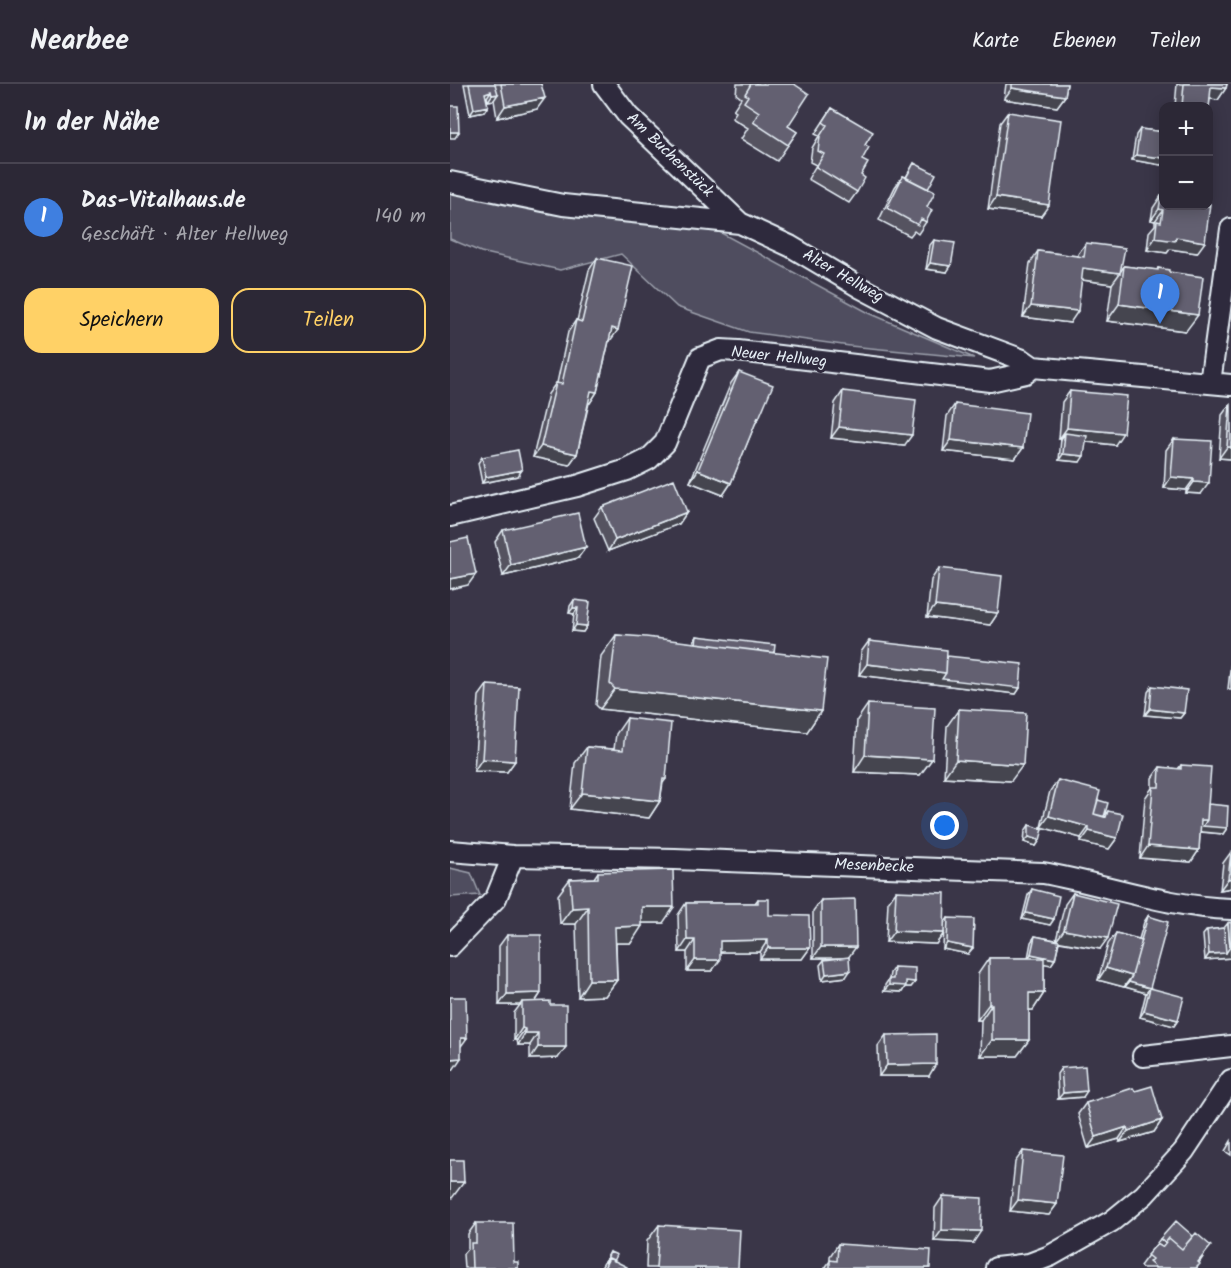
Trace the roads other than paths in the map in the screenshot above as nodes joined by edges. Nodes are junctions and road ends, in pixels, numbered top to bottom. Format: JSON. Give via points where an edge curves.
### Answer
{"nodes":[{"id":1,"x":604,"y":84,"type":"edge"},
{"id":2,"x":450,"y":182,"type":"edge"},
{"id":3,"x":740,"y":223,"type":"junction"},
{"id":4,"x":1231,"y":229,"type":"edge"},
{"id":5,"x":1033,"y":367,"type":"junction"},
{"id":6,"x":1210,"y":383,"type":"junction"},
{"id":7,"x":1231,"y":385,"type":"edge"},
{"id":8,"x":450,"y":516,"type":"edge"},
{"id":9,"x":450,"y":851,"type":"edge"},
{"id":10,"x":513,"y":856,"type":"junction"},
{"id":11,"x":1231,"y":909,"type":"edge"},
{"id":12,"x":450,"y":946,"type":"edge"},
{"id":13,"x":1231,"y":1046,"type":"edge"},
{"id":14,"x":1143,"y":1056,"type":"dead end"},
{"id":15,"x":1231,"y":1080,"type":"edge"},
{"id":16,"x":996,"y":1268,"type":"edge"}],
"edges":[{"from":1,"to":3,"type":"street","name":"Am Buchenstück","via":[[628,116]]},
{"from":2,"to":3,"type":"street","name":"Alter Hellweg","via":[[563,205]]},
{"from":3,"to":5,"type":"street","name":"Alter Hellweg","via":[[790,246],[937,328]]},
{"from":4,"to":6,"type":"street"},
{"from":5,"to":6,"type":"street","name":"Alter Hellweg"},
{"from":5,"to":8,"type":"street","name":"Neuer Hellweg","via":[[1026,373],[990,381],[721,350],[700,358],[664,443],[648,459],[577,486]]},
{"from":6,"to":7,"type":"street","name":"Alter Hellweg"},
{"from":9,"to":10,"type":"street","name":"Mesenbecke"},
{"from":10,"to":11,"type":"street","name":"Mesenbecke","via":[[1042,873],[1189,905]]},
{"from":10,"to":12,"type":"street","via":[[496,898]]},
{"from":13,"to":14,"type":"street"},
{"from":15,"to":16,"type":"street","via":[[1184,1151],[1112,1221],[1050,1256],[1029,1264]]}]}
